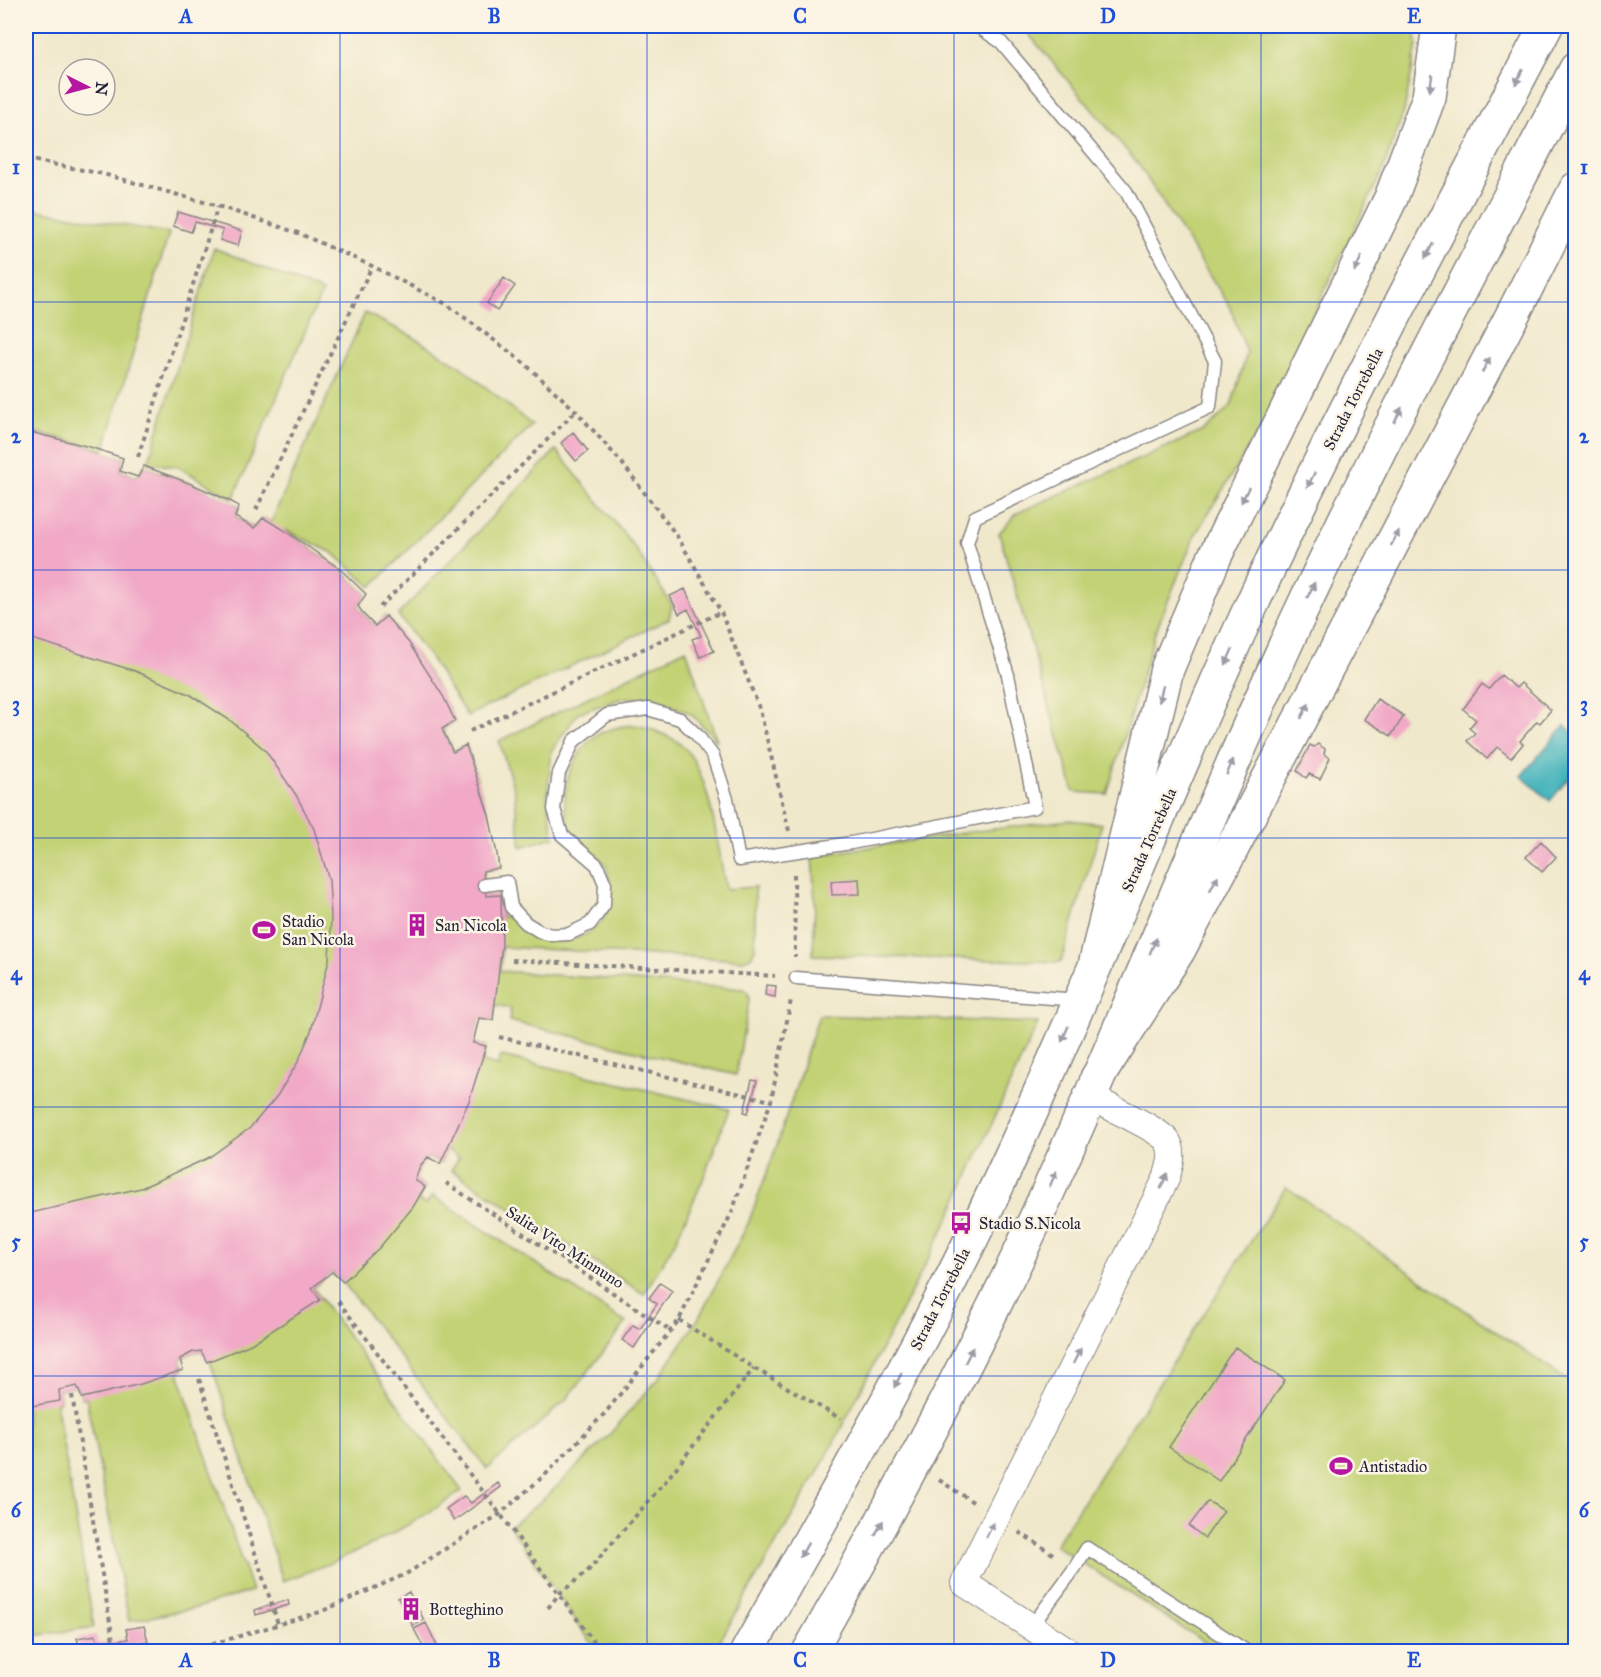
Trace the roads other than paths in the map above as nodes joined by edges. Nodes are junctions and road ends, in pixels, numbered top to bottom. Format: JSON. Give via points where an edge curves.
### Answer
{"nodes":[{"id":1,"x":976,"y":26,"type":"edge"},
{"id":2,"x":1439,"y":26,"type":"edge"},
{"id":3,"x":1545,"y":26,"type":"edge"},
{"id":4,"x":1575,"y":69,"type":"edge"},
{"id":5,"x":1575,"y":189,"type":"edge"},
{"id":6,"x":484,"y":885,"type":"dead end"},
{"id":7,"x":1096,"y":961,"type":"junction"},
{"id":8,"x":796,"y":978,"type":"road end"},
{"id":9,"x":1079,"y":1000,"type":"junction"},
{"id":10,"x":1094,"y":1087,"type":"junction"},
{"id":11,"x":1031,"y":1627,"type":"junction"},
{"id":12,"x":747,"y":1652,"type":"edge"},
{"id":13,"x":808,"y":1652,"type":"edge"},
{"id":14,"x":1070,"y":1652,"type":"edge"},
{"id":15,"x":1248,"y":1652,"type":"edge"}],
"edges":[{"from":1,"to":6,"type":"lane","via":[[1001,42],[1126,191],[1215,362],[1210,406],[975,517],[967,543],[1008,675],[1035,807],[740,860],[713,756],[680,719],[648,709],[607,715],[574,741],[559,773],[554,809],[562,835],[597,865],[605,884],[604,905],[590,924],[569,934],[539,931],[512,907],[507,882]]},
{"from":2,"to":7,"type":"main road","one_way":true,"via":[[1429,97],[1391,198],[1215,556],[1167,669]]},
{"from":3,"to":7,"type":"main road","name":"Strada Torrebella","one_way":true,"via":[[1308,486],[1247,615]]},
{"from":10,"to":4,"type":"main road","one_way":true,"via":[[1297,621],[1358,493]]},
{"from":10,"to":5,"type":"main road","one_way":true,"via":[[1178,951]]},
{"from":7,"to":9,"type":"main road","name":"Strada Torrebella"},
{"from":8,"to":9,"type":"lane"},
{"from":9,"to":12,"type":"main road","name":"Strada Torrebella","one_way":true,"via":[[1016,1146],[944,1292],[870,1435]]},
{"from":11,"to":10,"type":"street","one_way":true,"via":[[964,1583],[1166,1179],[1172,1158],[1168,1142]]},
{"from":13,"to":10,"type":"main road","one_way":true,"via":[[954,1386]]},
{"from":11,"to":14,"type":"street"},
{"from":11,"to":15,"type":"lane","via":[[1087,1548]]}]}
